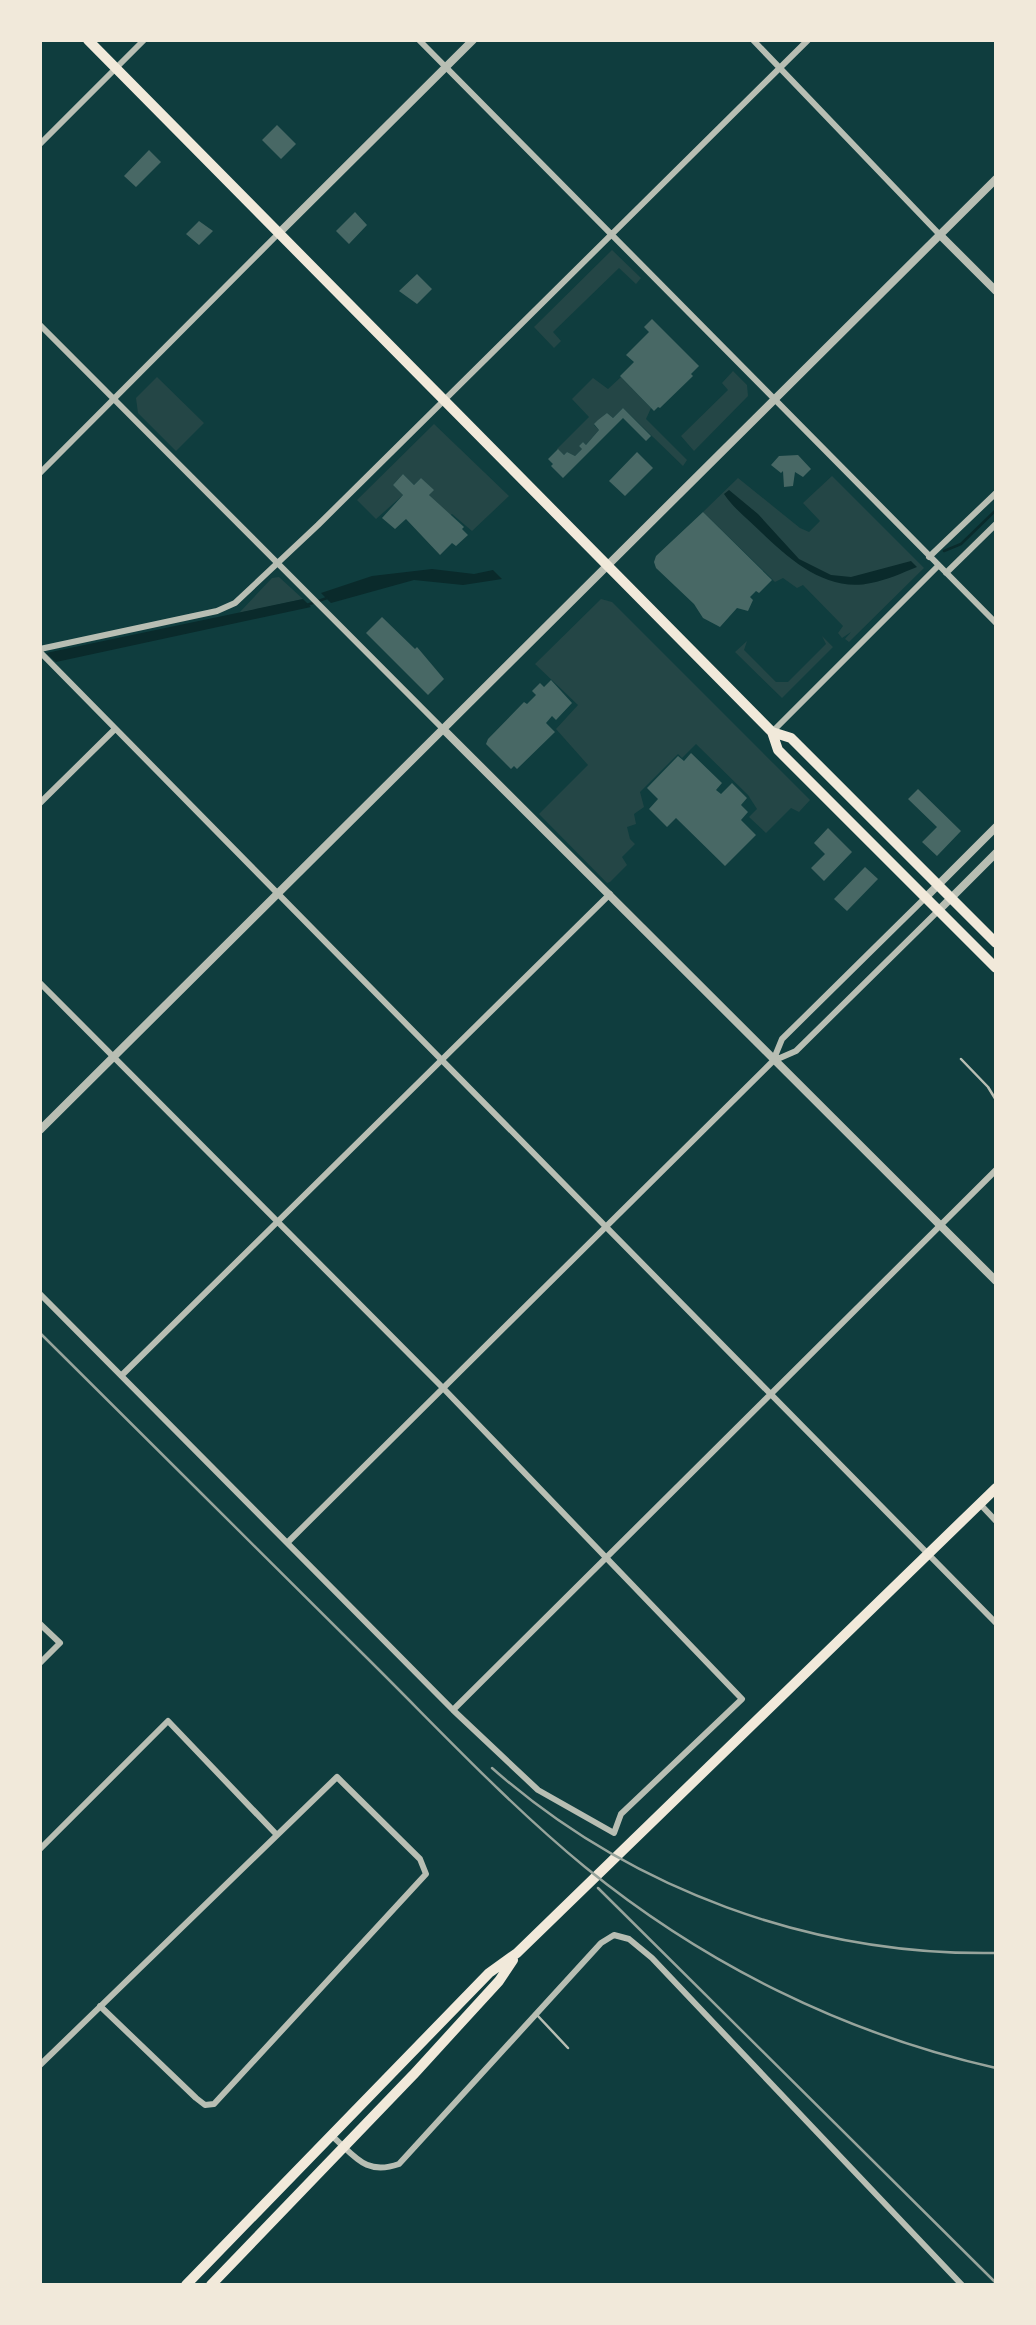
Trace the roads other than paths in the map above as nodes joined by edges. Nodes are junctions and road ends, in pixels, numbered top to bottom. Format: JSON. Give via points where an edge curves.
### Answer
{"nodes":[{"id":1,"x":88,"y":40,"type":"edge"},
{"id":2,"x":144,"y":40,"type":"edge"},
{"id":3,"x":419,"y":40,"type":"edge"},
{"id":4,"x":473,"y":40,"type":"edge"},
{"id":5,"x":753,"y":40,"type":"edge"},
{"id":6,"x":808,"y":40,"type":"edge"},
{"id":7,"x":446,"y":67,"type":"junction"},
{"id":8,"x":116,"y":68,"type":"junction"},
{"id":9,"x":781,"y":68,"type":"junction"},
{"id":10,"x":40,"y":144,"type":"edge"},
{"id":11,"x":996,"y":179,"type":"edge"},
{"id":12,"x":279,"y":233,"type":"junction"},
{"id":13,"x":611,"y":235,"type":"junction"},
{"id":14,"x":940,"y":235,"type":"junction"},
{"id":15,"x":996,"y":291,"type":"edge"},
{"id":16,"x":40,"y":325,"type":"edge"},
{"id":17,"x":116,"y":399,"type":"junction"},
{"id":18,"x":445,"y":399,"type":"junction"},
{"id":19,"x":774,"y":399,"type":"junction"},
{"id":20,"x":40,"y":472,"type":"edge"},
{"id":21,"x":996,"y":493,"type":"edge"},
{"id":22,"x":996,"y":524,"type":"edge"},
{"id":23,"x":929,"y":557,"type":"junction"},
{"id":24,"x":280,"y":563,"type":"junction"},
{"id":25,"x":608,"y":564,"type":"junction"},
{"id":26,"x":938,"y":566,"type":"junction"},
{"id":27,"x":946,"y":573,"type":"junction"},
{"id":28,"x":996,"y":623,"type":"edge"},
{"id":29,"x":40,"y":650,"type":"edge"},
{"id":30,"x":115,"y":729,"type":"junction"},
{"id":31,"x":443,"y":729,"type":"junction"},
{"id":32,"x":772,"y":732,"type":"junction"},
{"id":33,"x":40,"y":803,"type":"edge"},
{"id":34,"x":996,"y":827,"type":"edge"},
{"id":35,"x":996,"y":853,"type":"edge"},
{"id":36,"x":938,"y":885,"type":"junction"},
{"id":37,"x":277,"y":894,"type":"junction"},
{"id":38,"x":610,"y":894,"type":"junction"},
{"id":39,"x":926,"y":897,"type":"junction"},
{"id":40,"x":951,"y":898,"type":"junction"},
{"id":41,"x":939,"y":910,"type":"junction"},
{"id":42,"x":996,"y":943,"type":"edge"},
{"id":43,"x":996,"y":968,"type":"edge"},
{"id":44,"x":40,"y":983,"type":"edge"},
{"id":45,"x":113,"y":1057,"type":"junction"},
{"id":46,"x":442,"y":1058,"type":"junction"},
{"id":47,"x":961,"y":1059,"type":"dead end"},
{"id":48,"x":773,"y":1061,"type":"junction"},
{"id":49,"x":996,"y":1100,"type":"edge"},
{"id":50,"x":40,"y":1130,"type":"edge"},
{"id":51,"x":996,"y":1170,"type":"edge"},
{"id":52,"x":277,"y":1222,"type":"junction"},
{"id":53,"x":606,"y":1226,"type":"junction"},
{"id":54,"x":940,"y":1226,"type":"junction"},
{"id":55,"x":996,"y":1281,"type":"edge"},
{"id":56,"x":40,"y":1294,"type":"edge"},
{"id":57,"x":122,"y":1374,"type":"junction"},
{"id":58,"x":443,"y":1388,"type":"junction"},
{"id":59,"x":772,"y":1395,"type":"junction"},
{"id":60,"x":996,"y":1488,"type":"edge"},
{"id":61,"x":980,"y":1504,"type":"junction"},
{"id":62,"x":996,"y":1521,"type":"edge"},
{"id":63,"x":288,"y":1542,"type":"junction"},
{"id":64,"x":930,"y":1555,"type":"junction"},
{"id":65,"x":607,"y":1558,"type":"junction"},
{"id":66,"x":996,"y":1623,"type":"edge"},
{"id":67,"x":40,"y":1624,"type":"edge"},
{"id":68,"x":40,"y":1662,"type":"edge"},
{"id":69,"x":453,"y":1710,"type":"junction"},
{"id":70,"x":277,"y":1835,"type":"junction"},
{"id":71,"x":40,"y":1849,"type":"edge"},
{"id":72,"x":517,"y":1953,"type":"junction"},
{"id":73,"x":100,"y":2007,"type":"junction"},
{"id":74,"x":537,"y":2015,"type":"junction"},
{"id":75,"x":568,"y":2048,"type":"dead end"},
{"id":76,"x":40,"y":2065,"type":"edge"},
{"id":77,"x":331,"y":2135,"type":"junction"},
{"id":78,"x":343,"y":2146,"type":"junction"},
{"id":79,"x":186,"y":2285,"type":"edge"},
{"id":80,"x":211,"y":2285,"type":"edge"},
{"id":81,"x":962,"y":2285,"type":"edge"}],
"edges":[{"from":1,"to":8,"type":"main road"},
{"from":2,"to":8,"type":"street"},
{"from":3,"to":7,"type":"street"},
{"from":4,"to":7,"type":"street"},
{"from":5,"to":9,"type":"street"},
{"from":6,"to":9,"type":"street"},
{"from":7,"to":12,"type":"street"},
{"from":7,"to":13,"type":"street"},
{"from":8,"to":10,"type":"street"},
{"from":8,"to":12,"type":"main road"},
{"from":9,"to":13,"type":"street"},
{"from":9,"to":14,"type":"street"},
{"from":11,"to":14,"type":"street"},
{"from":12,"to":17,"type":"street"},
{"from":12,"to":18,"type":"main road"},
{"from":13,"to":18,"type":"street"},
{"from":13,"to":19,"type":"street"},
{"from":14,"to":15,"type":"street"},
{"from":14,"to":19,"type":"street"},
{"from":16,"to":17,"type":"street"},
{"from":17,"to":20,"type":"street"},
{"from":17,"to":24,"type":"street"},
{"from":18,"to":24,"type":"street"},
{"from":18,"to":25,"type":"main road"},
{"from":19,"to":23,"type":"street"},
{"from":19,"to":25,"type":"street"},
{"from":21,"to":23,"type":"street"},
{"from":22,"to":27,"type":"street"},
{"from":23,"to":26,"type":"street"},
{"from":24,"to":29,"type":"street","via":[[235,603],[217,611]]},
{"from":24,"to":31,"type":"street"},
{"from":25,"to":31,"type":"street"},
{"from":25,"to":32,"type":"main road"},
{"from":26,"to":27,"type":"street"},
{"from":26,"to":32,"type":"street"},
{"from":27,"to":28,"type":"street"},
{"from":29,"to":30,"type":"street"},
{"from":30,"to":33,"type":"street"},
{"from":30,"to":37,"type":"street"},
{"from":31,"to":37,"type":"street"},
{"from":31,"to":38,"type":"street"},
{"from":32,"to":36,"type":"main road","via":[[791,738]]},
{"from":32,"to":39,"type":"main road","via":[[778,750]]},
{"from":34,"to":36,"type":"street"},
{"from":35,"to":40,"type":"street"},
{"from":36,"to":39,"type":"street"},
{"from":36,"to":40,"type":"main road"},
{"from":37,"to":45,"type":"street"},
{"from":37,"to":46,"type":"street"},
{"from":38,"to":46,"type":"street"},
{"from":38,"to":48,"type":"street"},
{"from":39,"to":41,"type":"main road"},
{"from":39,"to":48,"type":"street","via":[[782,1040]]},
{"from":40,"to":41,"type":"street"},
{"from":40,"to":42,"type":"main road"},
{"from":41,"to":43,"type":"main road"},
{"from":41,"to":48,"type":"street","via":[[796,1051]]},
{"from":44,"to":45,"type":"street"},
{"from":45,"to":50,"type":"street"},
{"from":45,"to":52,"type":"street"},
{"from":46,"to":52,"type":"street"},
{"from":46,"to":53,"type":"street"},
{"from":47,"to":49,"type":"lane"},
{"from":48,"to":53,"type":"street"},
{"from":48,"to":54,"type":"street"},
{"from":51,"to":54,"type":"street"},
{"from":52,"to":57,"type":"street"},
{"from":52,"to":58,"type":"street"},
{"from":53,"to":58,"type":"street"},
{"from":53,"to":59,"type":"street"},
{"from":54,"to":55,"type":"street"},
{"from":54,"to":59,"type":"street"},
{"from":56,"to":57,"type":"street"},
{"from":57,"to":63,"type":"street"},
{"from":58,"to":63,"type":"street"},
{"from":58,"to":65,"type":"street"},
{"from":59,"to":64,"type":"street"},
{"from":59,"to":65,"type":"street"},
{"from":60,"to":61,"type":"main road"},
{"from":61,"to":62,"type":"street"},
{"from":61,"to":64,"type":"main road"},
{"from":63,"to":69,"type":"street"},
{"from":64,"to":66,"type":"street"},
{"from":64,"to":72,"type":"main road"},
{"from":65,"to":69,"type":"street"},
{"from":65,"to":69,"type":"street","via":[[742,1699],[621,1814],[614,1833],[538,1790]]},
{"from":67,"to":68,"type":"street","via":[[60,1643]]},
{"from":70,"to":71,"type":"street","via":[[168,1721]]},
{"from":70,"to":73,"type":"street"},
{"from":70,"to":73,"type":"street","via":[[337,1777],[420,1858],[426,1874],[219,2100],[205,2105]]},
{"from":72,"to":77,"type":"main road","via":[[489,1973]]},
{"from":72,"to":78,"type":"main road","via":[[491,1990]]},
{"from":73,"to":76,"type":"street"},
{"from":74,"to":75,"type":"lane"},
{"from":74,"to":78,"type":"street","via":[[409,2157],[385,2169],[369,2168]]},
{"from":74,"to":81,"type":"street","via":[[601,1943],[614,1935],[629,1939]]},
{"from":77,"to":78,"type":"street"},
{"from":77,"to":79,"type":"main road"},
{"from":78,"to":80,"type":"main road"}]}
